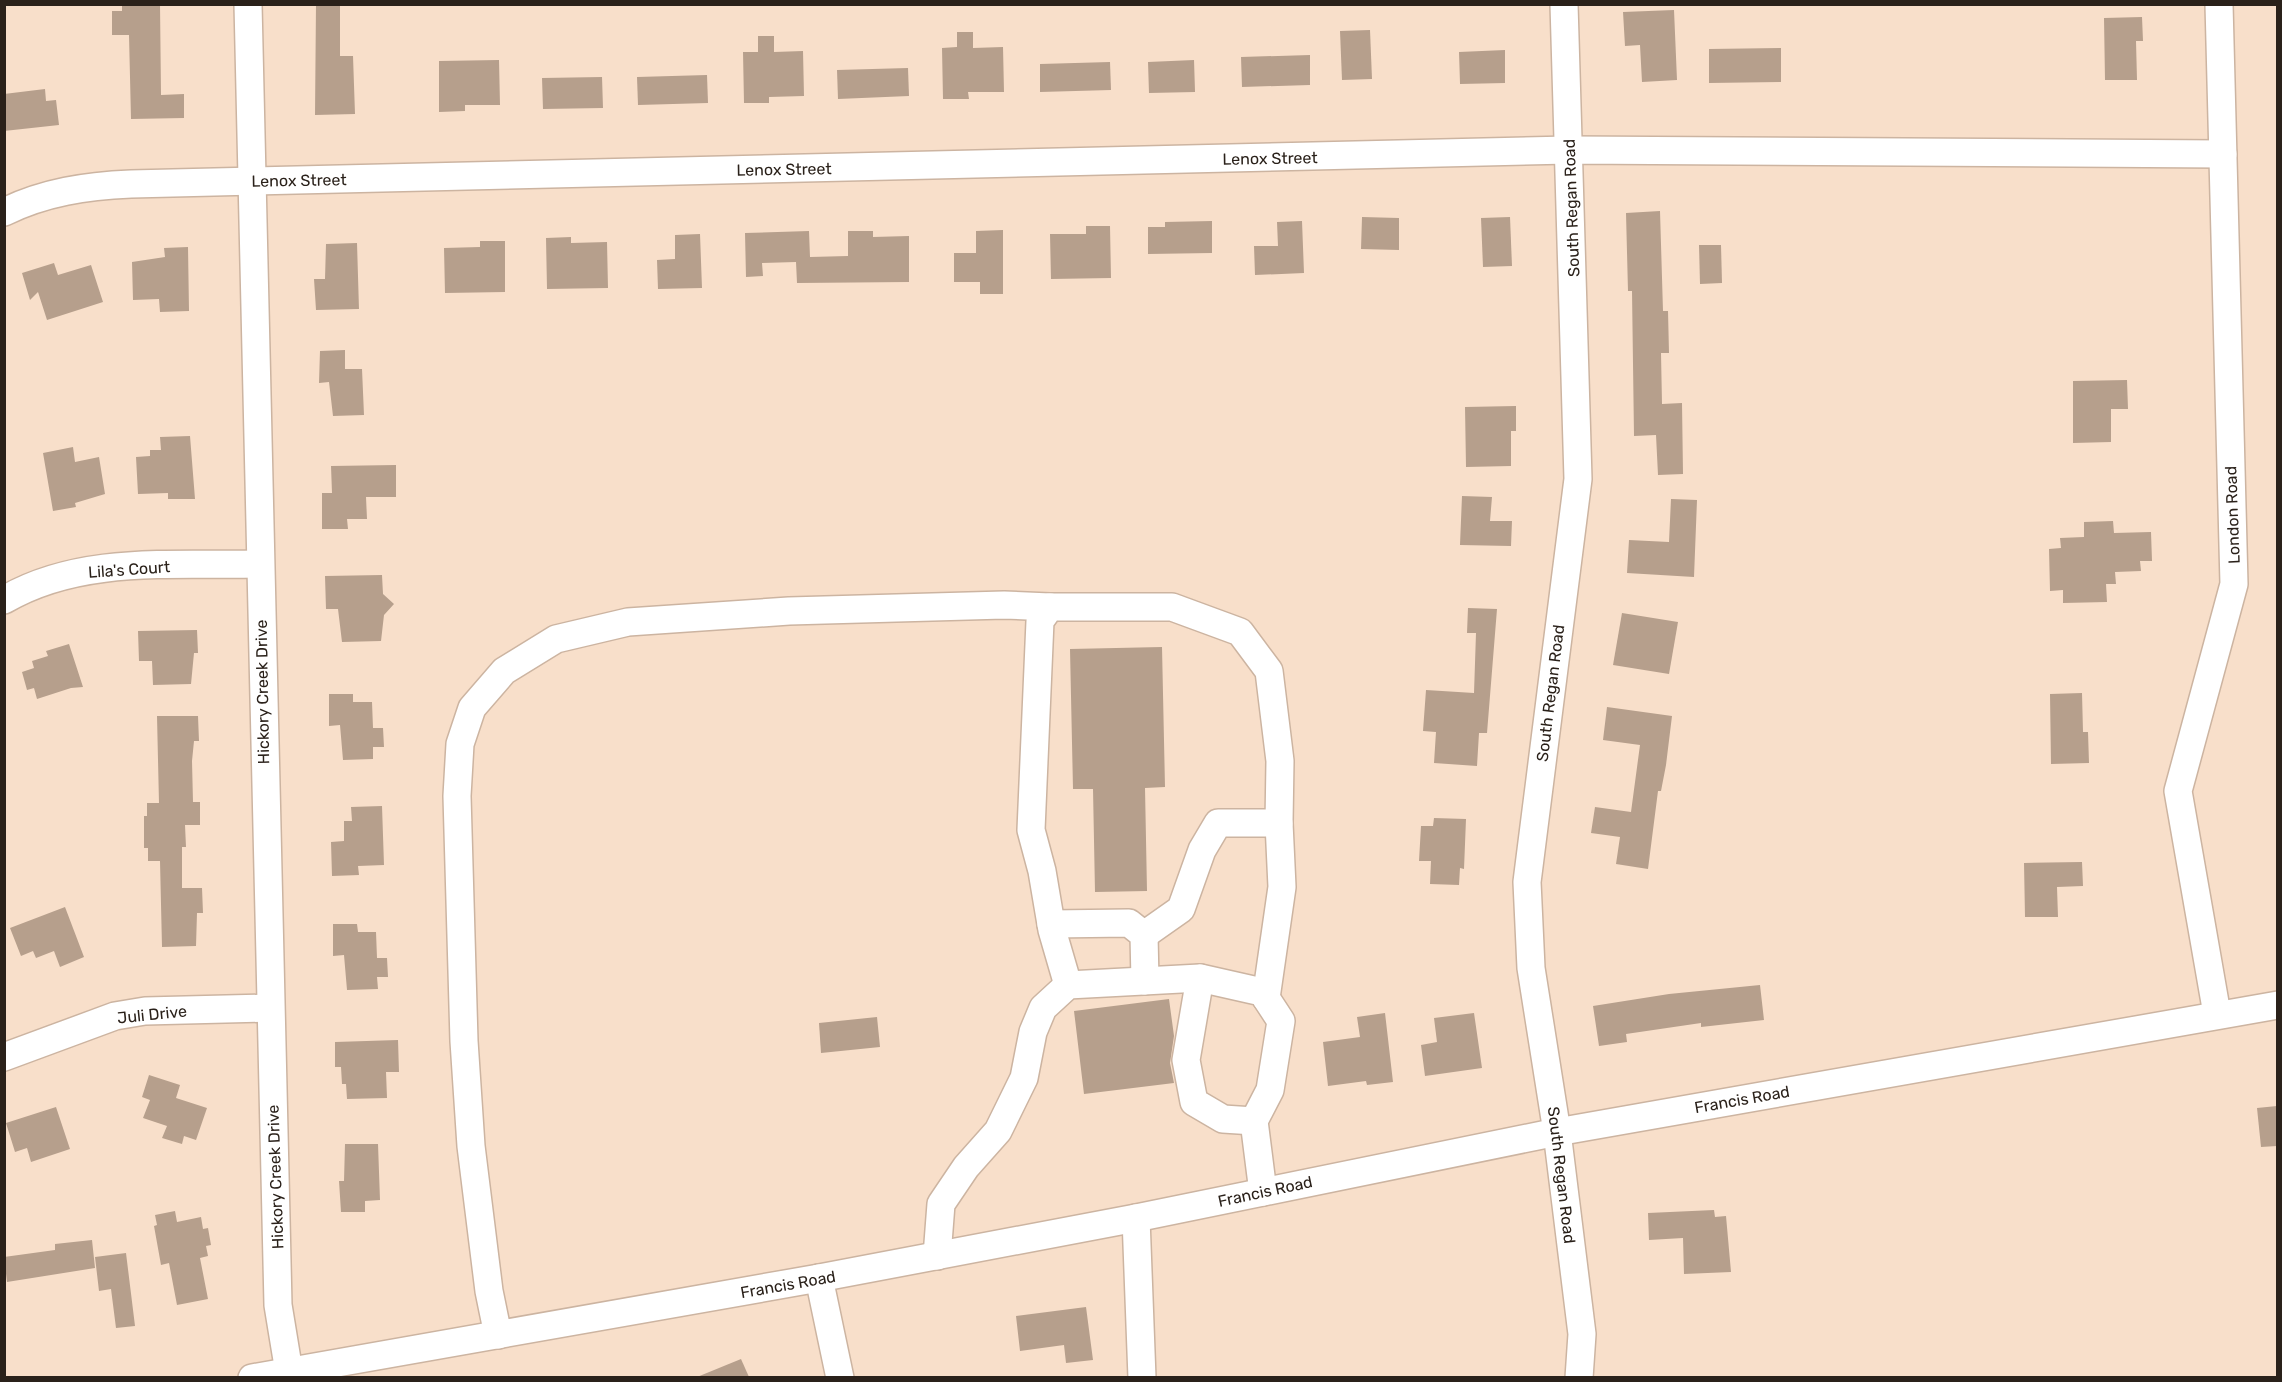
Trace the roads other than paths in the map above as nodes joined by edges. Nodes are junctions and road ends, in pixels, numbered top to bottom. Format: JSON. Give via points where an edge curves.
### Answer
{"nodes":[{"id":1,"x":248,"y":4,"type":"edge"},
{"id":2,"x":1564,"y":4,"type":"edge"},
{"id":3,"x":2219,"y":4,"type":"edge"},
{"id":4,"x":1569,"y":150,"type":"junction"},
{"id":5,"x":2223,"y":154,"type":"junction"},
{"id":6,"x":251,"y":182,"type":"junction"},
{"id":7,"x":4,"y":212,"type":"edge"},
{"id":8,"x":259,"y":564,"type":"junction"},
{"id":9,"x":4,"y":600,"type":"edge"},
{"id":10,"x":1050,"y":607,"type":"junction"},
{"id":11,"x":1279,"y":823,"type":"junction"},
{"id":12,"x":1051,"y":924,"type":"junction"},
{"id":13,"x":1144,"y":934,"type":"junction"},
{"id":14,"x":1200,"y":978,"type":"junction"},
{"id":15,"x":1145,"y":981,"type":"junction"},
{"id":16,"x":1068,"y":985,"type":"junction"},
{"id":17,"x":1266,"y":998,"type":"junction"},
{"id":18,"x":2277,"y":1005,"type":"edge"},
{"id":19,"x":270,"y":1008,"type":"junction"},
{"id":20,"x":2217,"y":1014,"type":"junction"},
{"id":21,"x":4,"y":1057,"type":"edge"},
{"id":22,"x":1254,"y":1121,"type":"junction"},
{"id":23,"x":1557,"y":1132,"type":"junction"},
{"id":24,"x":1263,"y":1192,"type":"junction"},
{"id":25,"x":1136,"y":1218,"type":"junction"},
{"id":26,"x":938,"y":1256,"type":"junction"},
{"id":27,"x":819,"y":1278,"type":"junction"},
{"id":28,"x":498,"y":1335,"type":"junction"},
{"id":29,"x":289,"y":1374,"type":"edge"},
{"id":30,"x":252,"y":1377,"type":"edge"},
{"id":31,"x":840,"y":1377,"type":"edge"},
{"id":32,"x":1142,"y":1377,"type":"edge"},
{"id":33,"x":1579,"y":1377,"type":"edge"}],
"edges":[{"from":1,"to":6,"type":"street","name":"Hickory Creek Drive"},
{"from":2,"to":4,"type":"street","name":"South Regan Road"},
{"from":3,"to":5,"type":"street","name":"London Road"},
{"from":4,"to":5,"type":"street","name":"Lenox Street"},
{"from":4,"to":6,"type":"street","name":"Lenox Street"},
{"from":4,"to":23,"type":"street","name":"South Regan Road","via":[[1578,479],[1527,882],[1531,968]]},
{"from":5,"to":20,"type":"street","name":"London Road","via":[[2234,584],[2178,791]]},
{"from":6,"to":7,"type":"street","name":"Lenox Street","via":[[91,186],[43,196]]},
{"from":6,"to":8,"type":"street","name":"Hickory Creek Drive"},
{"from":8,"to":9,"type":"street","name":"Lila's Court","via":[[106,568],[37,584]]},
{"from":8,"to":19,"type":"street","name":"Hickory Creek Drive"},
{"from":10,"to":11,"type":"street","via":[[1172,607],[1240,632],[1269,671],[1280,761]]},
{"from":10,"to":12,"type":"street","via":[[1040,621],[1031,830]]},
{"from":10,"to":28,"type":"street","via":[[1004,604],[628,622],[556,639],[504,671],[472,708],[460,744],[457,796],[464,1041],[471,1146]]},
{"from":11,"to":13,"type":"street","via":[[1218,823],[1202,850],[1182,909]]},
{"from":11,"to":17,"type":"street","via":[[1282,887]]},
{"from":12,"to":13,"type":"street","via":[[1129,923]]},
{"from":12,"to":16,"type":"street"},
{"from":13,"to":15,"type":"street"},
{"from":14,"to":15,"type":"street"},
{"from":14,"to":17,"type":"street","via":[[1262,992]]},
{"from":14,"to":22,"type":"street","via":[[1186,1060],[1194,1102],[1223,1119]]},
{"from":15,"to":16,"type":"street"},
{"from":16,"to":26,"type":"street","via":[[1043,1008],[1033,1032],[1024,1078],[998,1131],[966,1167],[941,1204]]},
{"from":17,"to":22,"type":"street","via":[[1281,1021],[1270,1090]]},
{"from":18,"to":20,"type":"street","name":"Francis Road"},
{"from":19,"to":21,"type":"street","name":"Juli Drive","via":[[145,1011],[115,1016]]},
{"from":19,"to":29,"type":"street","name":"Hickory Creek Drive","via":[[278,1305]]},
{"from":20,"to":23,"type":"street","name":"Francis Road"},
{"from":22,"to":24,"type":"street"},
{"from":23,"to":24,"type":"street","name":"Francis Road"},
{"from":23,"to":33,"type":"street","name":"South Regan Road","via":[[1582,1334]]},
{"from":24,"to":25,"type":"street","name":"Francis Road"},
{"from":25,"to":26,"type":"street","name":"Francis Road"},
{"from":25,"to":32,"type":"street"},
{"from":26,"to":27,"type":"street","name":"Francis Road"},
{"from":27,"to":28,"type":"street","name":"Francis Road"},
{"from":27,"to":31,"type":"street"},
{"from":28,"to":29,"type":"street","name":"Francis Road"},
{"from":29,"to":30,"type":"street","name":"Francis Road"}]}
